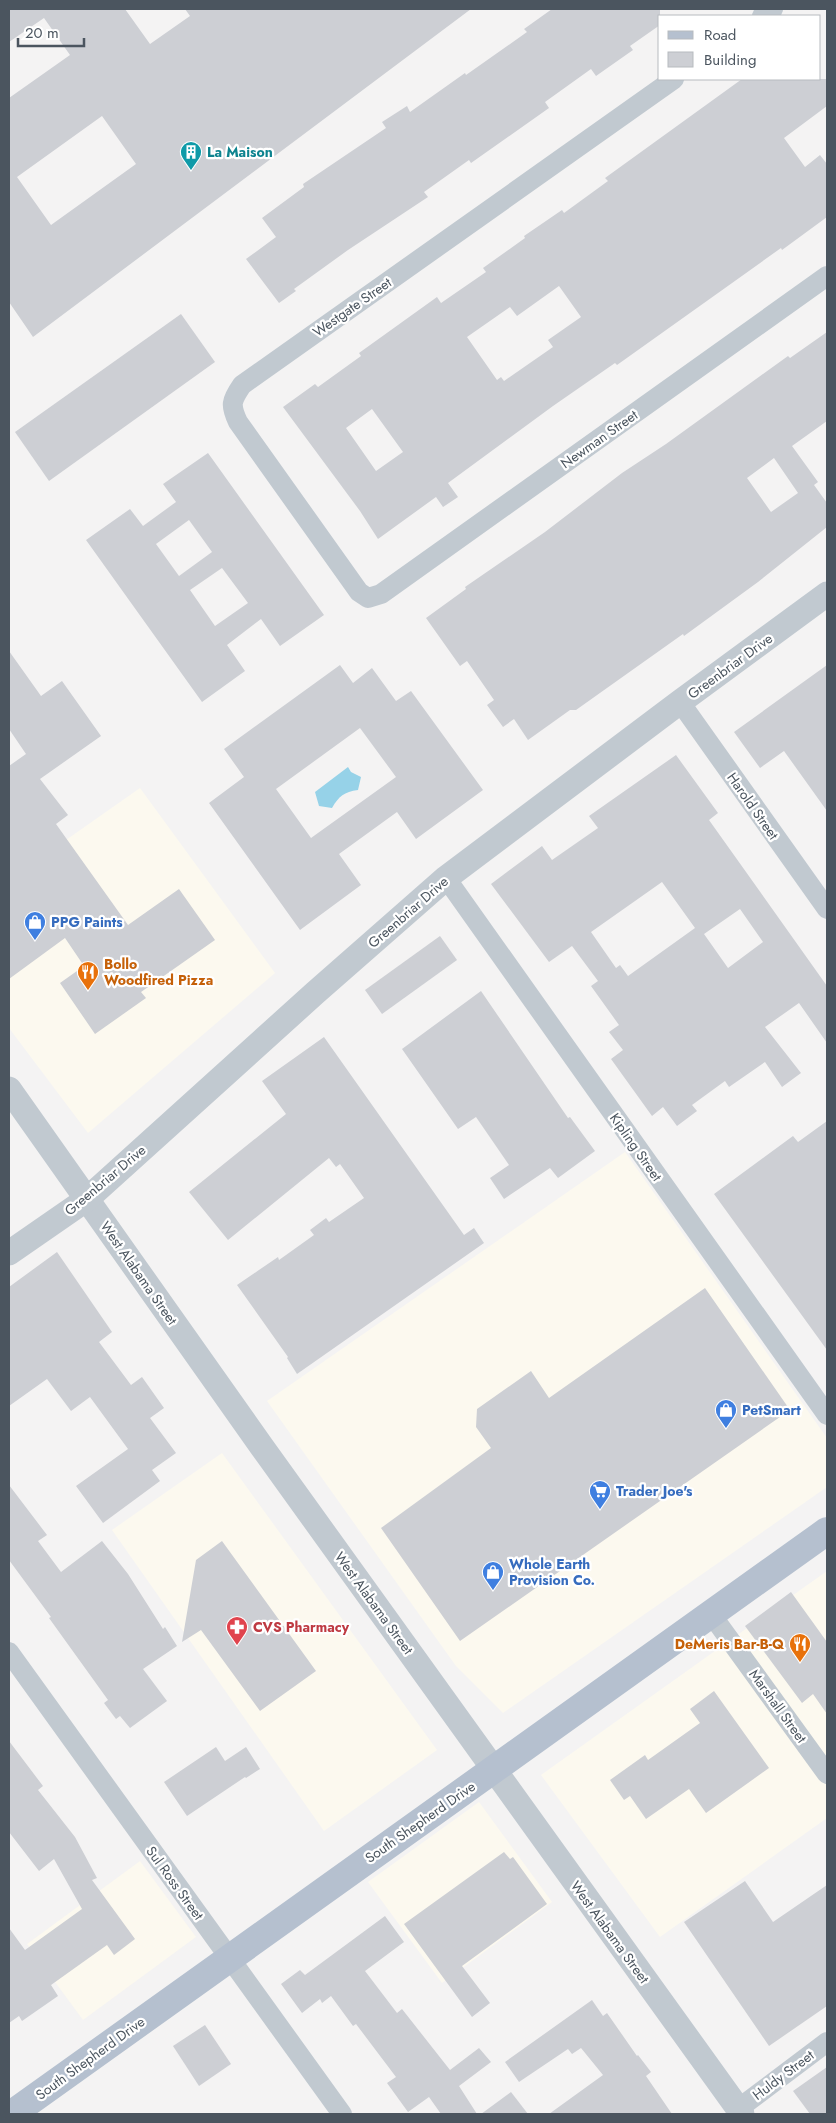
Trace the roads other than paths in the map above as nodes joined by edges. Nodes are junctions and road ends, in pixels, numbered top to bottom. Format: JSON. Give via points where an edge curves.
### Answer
{"nodes":[{"id":1,"x":673,"y":80,"type":"edge"},
{"id":2,"x":827,"y":276,"type":"edge"},
{"id":3,"x":827,"y":594,"type":"edge"},
{"id":4,"x":368,"y":598,"type":"joint"},
{"id":5,"x":680,"y":702,"type":"junction"},
{"id":6,"x":446,"y":878,"type":"junction"},
{"id":7,"x":827,"y":907,"type":"edge"},
{"id":8,"x":9,"y":1089,"type":"edge"},
{"id":9,"x":87,"y":1199,"type":"junction"},
{"id":10,"x":9,"y":1253,"type":"edge"},
{"id":11,"x":827,"y":1415,"type":"edge"},
{"id":12,"x":827,"y":1531,"type":"edge"},
{"id":13,"x":711,"y":1614,"type":"junction"},
{"id":14,"x":9,"y":1652,"type":"edge"},
{"id":15,"x":493,"y":1770,"type":"junction"},
{"id":16,"x":827,"y":1774,"type":"edge"},
{"id":17,"x":230,"y":1958,"type":"junction"},
{"id":18,"x":827,"y":2042,"type":"edge"},
{"id":19,"x":740,"y":2111,"type":"edge"},
{"id":20,"x":12,"y":2114,"type":"edge"},
{"id":21,"x":342,"y":2114,"type":"edge"}],
"edges":[{"from":1,"to":4,"type":"street","name":"Westgate Street","via":[[242,385],[234,397],[232,409],[238,422],[359,592]]},
{"from":2,"to":4,"type":"street","name":"Newman Street","via":[[381,594]]},
{"from":3,"to":5,"type":"street","name":"Greenbriar Drive"},
{"from":5,"to":6,"type":"street","name":"Greenbriar Drive"},
{"from":5,"to":7,"type":"street","name":"Harold Street"},
{"from":6,"to":9,"type":"street","name":"Greenbriar Drive"},
{"from":6,"to":11,"type":"street","name":"Kipling Street"},
{"from":8,"to":9,"type":"street","name":"West Alabama Street"},
{"from":9,"to":10,"type":"street","name":"Greenbriar Drive"},
{"from":9,"to":15,"type":"street","name":"West Alabama Street"},
{"from":12,"to":13,"type":"main road","name":"South Shepherd Drive"},
{"from":13,"to":15,"type":"main road","name":"South Shepherd Drive"},
{"from":13,"to":16,"type":"street","name":"Marshall Street"},
{"from":14,"to":17,"type":"street","name":"Sul Ross Street"},
{"from":15,"to":17,"type":"main road","name":"South Shepherd Drive"},
{"from":15,"to":19,"type":"street","name":"West Alabama Street"},
{"from":17,"to":20,"type":"main road","name":"South Shepherd Drive"},
{"from":17,"to":21,"type":"street","name":"Sul Ross Street"},
{"from":18,"to":19,"type":"street","name":"Huldy Street"}]}
